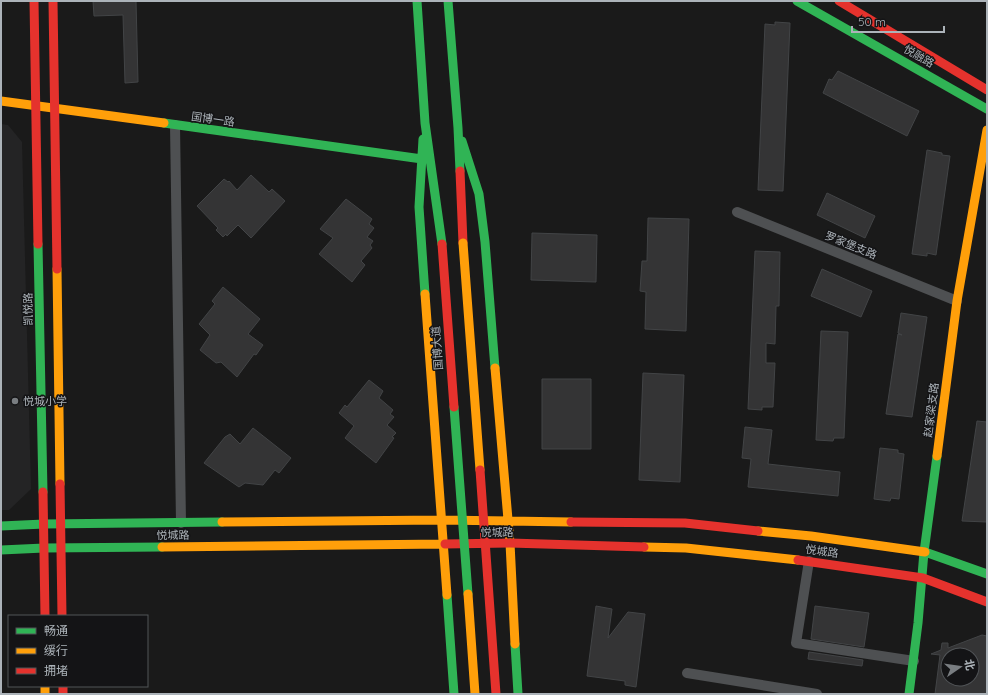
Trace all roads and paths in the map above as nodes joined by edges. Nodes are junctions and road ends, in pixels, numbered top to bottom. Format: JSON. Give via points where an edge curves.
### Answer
{"nodes":[{"id":1,"x":34,"y":1,"type":"edge"},
{"id":2,"x":53,"y":1,"type":"edge"},
{"id":3,"x":416,"y":1,"type":"edge"},
{"id":4,"x":448,"y":1,"type":"edge"},
{"id":5,"x":797,"y":1,"type":"edge"},
{"id":6,"x":839,"y":1,"type":"edge"},
{"id":7,"x":987,"y":90,"type":"edge"},
{"id":8,"x":1,"y":101,"type":"edge"},
{"id":9,"x":37,"y":106,"type":"junction"},
{"id":10,"x":55,"y":108,"type":"junction"},
{"id":11,"x":987,"y":109,"type":"edge"},
{"id":12,"x":425,"y":123,"type":"junction"},
{"id":13,"x":175,"y":125,"type":"junction"},
{"id":14,"x":458,"y":128,"type":"junction"},
{"id":15,"x":987,"y":130,"type":"edge"},
{"id":16,"x":422,"y":159,"type":"junction"},
{"id":17,"x":737,"y":212,"type":"dead end"},
{"id":18,"x":957,"y":301,"type":"junction"},
{"id":19,"x":440,"y":520,"type":"junction"},
{"id":20,"x":508,"y":521,"type":"junction"},
{"id":21,"x":181,"y":523,"type":"junction"},
{"id":22,"x":44,"y":524,"type":"junction"},
{"id":23,"x":61,"y":524,"type":"junction"},
{"id":24,"x":1,"y":526,"type":"edge"},
{"id":25,"x":510,"y":543,"type":"junction"},
{"id":26,"x":442,"y":544,"type":"junction"},
{"id":27,"x":44,"y":548,"type":"junction"},
{"id":28,"x":61,"y":548,"type":"junction"},
{"id":29,"x":1,"y":550,"type":"edge"},
{"id":30,"x":924,"y":552,"type":"junction"},
{"id":31,"x":809,"y":561,"type":"junction"},
{"id":32,"x":987,"y":574,"type":"edge"},
{"id":33,"x":923,"y":578,"type":"junction"},
{"id":34,"x":987,"y":602,"type":"edge"},
{"id":35,"x":45,"y":615,"type":"edge"},
{"id":36,"x":62,"y":615,"type":"edge"},
{"id":37,"x":914,"y":661,"type":"junction"},
{"id":38,"x":687,"y":673,"type":"dead end"},
{"id":39,"x":454,"y":694,"type":"edge"},
{"id":40,"x":475,"y":694,"type":"edge"},
{"id":41,"x":496,"y":694,"type":"edge"},
{"id":42,"x":518,"y":694,"type":"edge"},
{"id":43,"x":816,"y":694,"type":"edge"},
{"id":44,"x":909,"y":694,"type":"edge"}],
"edges":[{"from":1,"to":9,"type":"main road","name":"凯悦路"},
{"from":2,"to":10,"type":"main road"},
{"from":3,"to":12,"type":"main road","name":"国博大道"},
{"from":4,"to":14,"type":"main road"},
{"from":5,"to":11,"type":"main road","name":"悦融路"},
{"from":6,"to":7,"type":"main road","name":"悦融路"},
{"from":8,"to":9,"type":"main road","name":"国博一路"},
{"from":9,"to":10,"type":"main road","name":"国博一路"},
{"from":9,"to":22,"type":"main road","name":"凯悦路"},
{"from":10,"to":13,"type":"main road","name":"国博一路"},
{"from":10,"to":23,"type":"main road"},
{"from":12,"to":16,"type":"main road"},
{"from":12,"to":40,"type":"main road","name":"国博大道","bridge":true,"via":[[442,244]]},
{"from":13,"to":16,"type":"main road","name":"国博一路"},
{"from":13,"to":21,"type":"street"},
{"from":14,"to":20,"type":"main road","via":[[479,194]]},
{"from":14,"to":41,"type":"main road","bridge":true,"via":[[463,243]]},
{"from":15,"to":18,"type":"main road","name":"赵家梁支路"},
{"from":16,"to":19,"type":"main road","via":[[419,207]]},
{"from":17,"to":18,"type":"street","name":"罗家堡支路"},
{"from":18,"to":30,"type":"main road","name":"赵家梁支路"},
{"from":19,"to":20,"type":"main road","name":"悦城路"},
{"from":19,"to":21,"type":"main road","name":"悦城路"},
{"from":19,"to":26,"type":"main road"},
{"from":20,"to":25,"type":"main road"},
{"from":20,"to":30,"type":"main road","name":"悦城路","via":[[685,523],[811,536]]},
{"from":21,"to":23,"type":"main road","name":"悦城路"},
{"from":22,"to":23,"type":"main road","name":"悦城路"},
{"from":22,"to":24,"type":"main road","name":"悦城路"},
{"from":22,"to":27,"type":"main road","name":"凯悦路"},
{"from":23,"to":28,"type":"main road"},
{"from":25,"to":26,"type":"main road","name":"悦城路"},
{"from":25,"to":31,"type":"main road","name":"悦城路","via":[[686,548]]},
{"from":25,"to":42,"type":"main road"},
{"from":26,"to":28,"type":"main road","name":"悦城路"},
{"from":26,"to":39,"type":"main road"},
{"from":27,"to":28,"type":"main road","name":"悦城路"},
{"from":27,"to":29,"type":"main road","name":"悦城路"},
{"from":27,"to":35,"type":"main road","name":"凯悦路"},
{"from":28,"to":36,"type":"main road"},
{"from":30,"to":32,"type":"main road","name":"悦城路"},
{"from":30,"to":33,"type":"main road","name":"赵家梁支路"},
{"from":31,"to":33,"type":"main road","name":"悦城路"},
{"from":31,"to":37,"type":"street","via":[[796,643]]},
{"from":33,"to":34,"type":"main road","name":"悦城路"},
{"from":33,"to":37,"type":"main road","name":"赵家梁支路"},
{"from":37,"to":44,"type":"main road","name":"赵家梁支路"},
{"from":38,"to":43,"type":"street"}]}
